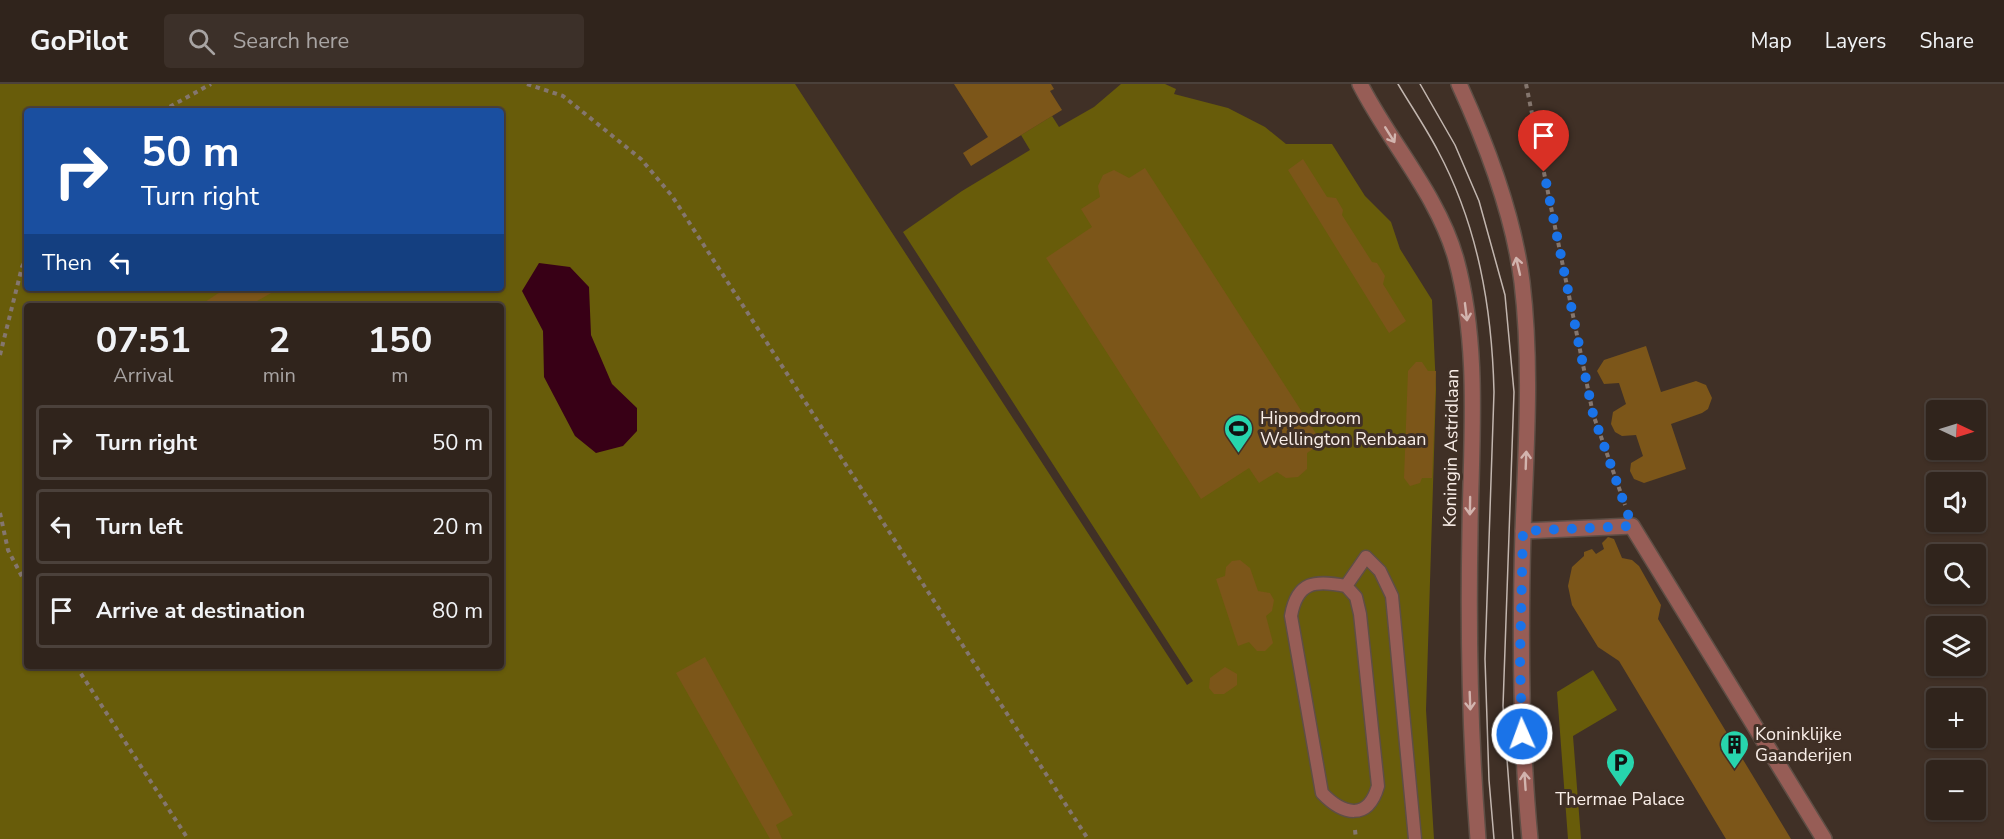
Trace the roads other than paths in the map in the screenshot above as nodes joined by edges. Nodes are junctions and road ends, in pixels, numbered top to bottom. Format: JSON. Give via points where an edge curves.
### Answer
{"nodes":[{"id":1,"x":1360,"y":84,"type":"edge"},
{"id":2,"x":1459,"y":84,"type":"edge"},
{"id":3,"x":1523,"y":531,"type":"junction"},
{"id":4,"x":1346,"y":586,"type":"junction"},
{"id":5,"x":1415,"y":839,"type":"edge"},
{"id":6,"x":1478,"y":839,"type":"edge"},
{"id":7,"x":1530,"y":839,"type":"edge"},
{"id":8,"x":1824,"y":839,"type":"edge"}],
"edges":[{"from":1,"to":6,"type":"street","name":"Koningin Astridlaan","one_way":true,"via":[[1440,221],[1455,258],[1465,302],[1473,368],[1468,659]]},
{"from":3,"to":2,"type":"street","one_way":true,"via":[[1528,393],[1521,280],[1501,194],[1480,130]]},
{"from":7,"to":3,"type":"street","one_way":true,"via":[[1521,712]]},
{"from":3,"to":8,"type":"street","via":[[1632,526]]},
{"from":4,"to":4,"type":"lane","via":[[1324,582],[1303,587],[1294,599],[1291,616],[1322,793],[1334,806],[1350,812],[1374,801],[1378,786],[1360,614],[1356,597]]},
{"from":4,"to":5,"type":"lane","via":[[1366,557],[1380,571],[1392,596]]}]}
